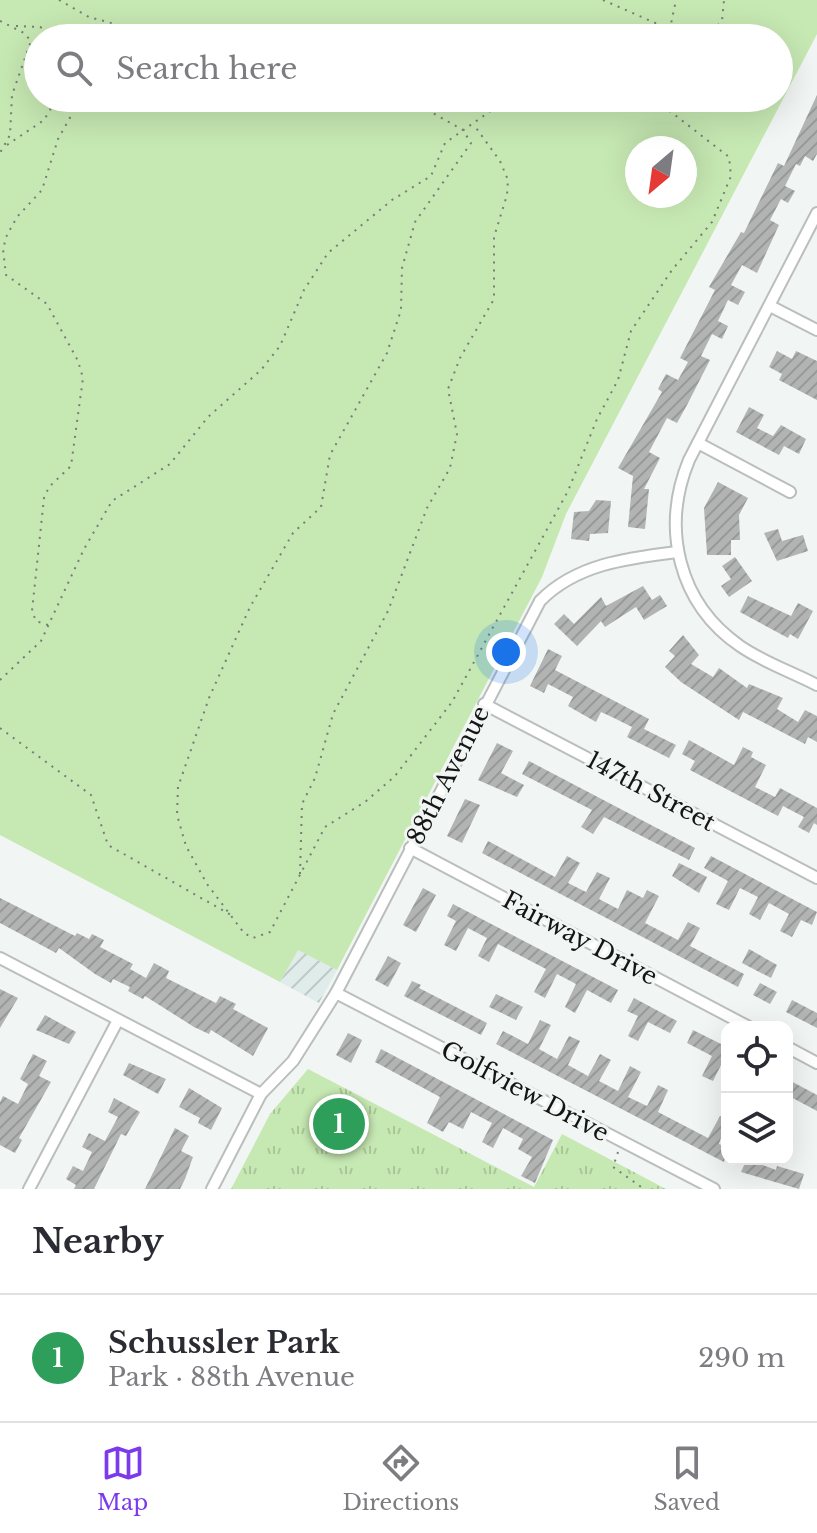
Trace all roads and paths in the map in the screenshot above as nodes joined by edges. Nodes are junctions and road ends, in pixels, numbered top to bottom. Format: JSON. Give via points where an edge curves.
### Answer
{"nodes":[{"id":1,"x":59,"y":0,"type":"edge"},
{"id":2,"x":603,"y":0,"type":"edge"},
{"id":3,"x":676,"y":0,"type":"edge"},
{"id":4,"x":724,"y":0,"type":"edge"},
{"id":5,"x":0,"y":21,"type":"edge"},
{"id":6,"x":115,"y":24,"type":"edge"},
{"id":7,"x":658,"y":24,"type":"edge"},
{"id":8,"x":670,"y":24,"type":"edge"},
{"id":9,"x":718,"y":24,"type":"edge"},
{"id":10,"x":13,"y":27,"type":"junction"},
{"id":11,"x":24,"y":27,"type":"edge"},
{"id":12,"x":24,"y":36,"type":"edge"},
{"id":13,"x":24,"y":61,"type":"edge"},
{"id":14,"x":49,"y":112,"type":"edge"},
{"id":15,"x":73,"y":112,"type":"edge"},
{"id":16,"x":430,"y":112,"type":"edge"},
{"id":17,"x":491,"y":112,"type":"edge"},
{"id":18,"x":674,"y":112,"type":"edge"},
{"id":19,"x":474,"y":125,"type":"junction"},
{"id":20,"x":465,"y":132,"type":"junction"},
{"id":21,"x":4,"y":147,"type":"junction"},
{"id":22,"x":0,"y":153,"type":"edge"},
{"id":23,"x":817,"y":213,"type":"edge"},
{"id":24,"x":770,"y":306,"type":"junction"},
{"id":25,"x":817,"y":330,"type":"edge"},
{"id":26,"x":698,"y":443,"type":"junction"},
{"id":27,"x":790,"y":492,"type":"dead end"},
{"id":28,"x":677,"y":552,"type":"junction"},
{"id":29,"x":49,"y":625,"type":"junction"},
{"id":30,"x":0,"y":680,"type":"edge"},
{"id":31,"x":817,"y":685,"type":"edge"},
{"id":32,"x":484,"y":704,"type":"junction"},
{"id":33,"x":0,"y":728,"type":"edge"},
{"id":34,"x":410,"y":848,"type":"junction"},
{"id":35,"x":300,"y":876,"type":"junction"},
{"id":36,"x":817,"y":878,"type":"edge"},
{"id":37,"x":232,"y":915,"type":"junction"},
{"id":38,"x":0,"y":958,"type":"edge"},
{"id":39,"x":336,"y":993,"type":"junction"},
{"id":40,"x":118,"y":1020,"type":"junction"},
{"id":41,"x":738,"y":1021,"type":"edge"},
{"id":42,"x":793,"y":1050,"type":"edge"},
{"id":43,"x":817,"y":1063,"type":"edge"},
{"id":44,"x":261,"y":1094,"type":"junction"},
{"id":45,"x":622,"y":1142,"type":"junction"},
{"id":46,"x":29,"y":1189,"type":"edge"},
{"id":47,"x":212,"y":1189,"type":"edge"},
{"id":48,"x":644,"y":1189,"type":"edge"},
{"id":49,"x":714,"y":1189,"type":"edge"}],
"edges":[{"from":1,"to":6,"type":"path"},
{"from":2,"to":7,"type":"path"},
{"from":3,"to":8,"type":"path"},
{"from":4,"to":9,"type":"path"},
{"from":5,"to":10,"type":"path"},
{"from":10,"to":11,"type":"path"},
{"from":10,"to":12,"type":"path"},
{"from":13,"to":21,"type":"path"},
{"from":14,"to":21,"type":"path"},
{"from":15,"to":29,"type":"path","via":[[58,139],[42,190],[11,225],[3,249],[6,275],[47,304],[83,378],[71,466],[44,498],[32,611],[36,621]]},
{"from":16,"to":20,"type":"path"},
{"from":17,"to":19,"type":"path"},
{"from":18,"to":35,"type":"path","via":[[729,157],[731,176],[712,222],[631,331],[618,380],[568,491],[452,702],[395,776],[365,802],[329,822]]},
{"from":19,"to":20,"type":"path"},
{"from":19,"to":35,"type":"path","via":[[508,180],[494,237],[494,299],[448,389],[457,427],[455,453],[427,508],[388,611],[333,714],[319,768],[302,804]]},
{"from":20,"to":29,"type":"path","via":[[445,143],[431,176],[392,200],[328,253],[304,290],[280,346],[261,370],[208,417],[170,464],[112,501]]},
{"from":20,"to":37,"type":"path","via":[[472,139],[469,147],[415,222],[402,268],[395,332],[330,455],[321,507],[293,533],[250,607],[209,698],[178,787],[177,815],[186,846]]},
{"from":21,"to":22,"type":"path"},
{"from":23,"to":24,"type":"street"},
{"from":24,"to":25,"type":"street"},
{"from":24,"to":26,"type":"street"},
{"from":26,"to":27,"type":"street"},
{"from":26,"to":28,"type":"street","via":[[678,490]]},
{"from":28,"to":31,"type":"street","via":[[700,606],[727,636]]},
{"from":28,"to":32,"type":"street","name":"88th Avenue","via":[[589,569],[553,588],[532,612]]},
{"from":29,"to":30,"type":"path","via":[[35,650]]},
{"from":32,"to":34,"type":"street","name":"88th Avenue"},
{"from":32,"to":36,"type":"street","name":"147th Street"},
{"from":33,"to":37,"type":"path","via":[[91,795],[108,845]]},
{"from":34,"to":39,"type":"street","name":"88th Avenue"},
{"from":34,"to":41,"type":"street","name":"Fairway Drive"},
{"from":35,"to":37,"type":"path","via":[[265,936],[248,936]]},
{"from":38,"to":40,"type":"street"},
{"from":39,"to":44,"type":"street","name":"88th Avenue","via":[[293,1061]]},
{"from":39,"to":45,"type":"street","name":"Golfview Drive"},
{"from":40,"to":44,"type":"street"},
{"from":40,"to":46,"type":"street"},
{"from":42,"to":43,"type":"street"},
{"from":44,"to":47,"type":"street","name":"88th Avenue"},
{"from":45,"to":48,"type":"path","via":[[613,1167]]},
{"from":45,"to":49,"type":"street","name":"Golfview Drive"}]}
